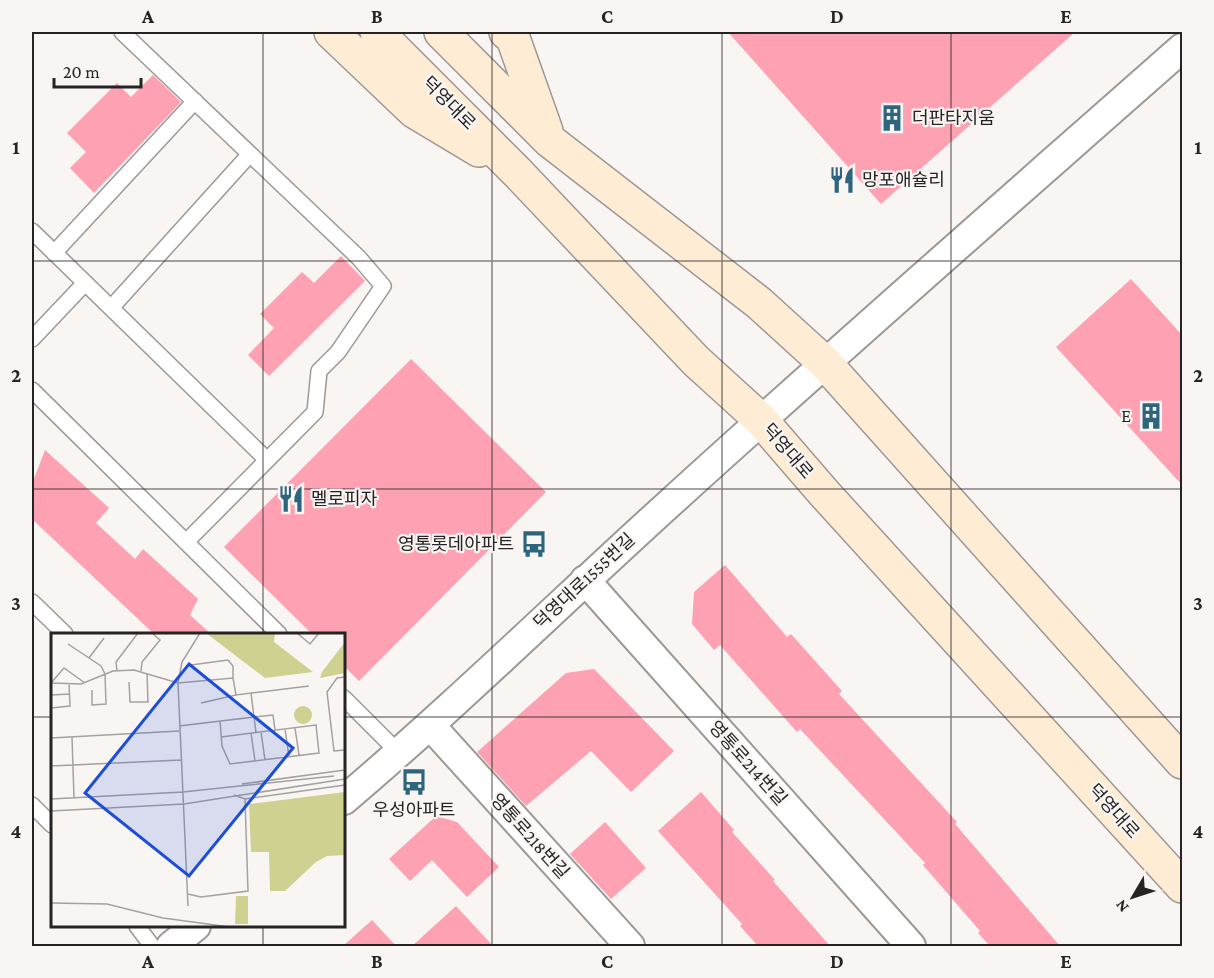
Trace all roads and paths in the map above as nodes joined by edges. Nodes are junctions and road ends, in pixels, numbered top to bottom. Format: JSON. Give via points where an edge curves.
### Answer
{"nodes":[{"id":1,"x":122,"y":32,"type":"edge"},
{"id":2,"x":331,"y":32,"type":"edge"},
{"id":3,"x":377,"y":32,"type":"edge"},
{"id":4,"x":441,"y":32,"type":"edge"},
{"id":5,"x":513,"y":34,"type":"edge"},
{"id":6,"x":1182,"y":48,"type":"edge"},
{"id":7,"x":195,"y":101,"type":"junction"},
{"id":8,"x":550,"y":141,"type":"junction"},
{"id":9,"x":250,"y":154,"type":"junction"},
{"id":10,"x":519,"y":174,"type":"junction"},
{"id":11,"x":32,"y":231,"type":"edge"},
{"id":12,"x":54,"y":253,"type":"junction"},
{"id":13,"x":85,"y":283,"type":"junction"},
{"id":14,"x":111,"y":308,"type":"junction"},
{"id":15,"x":32,"y":339,"type":"edge"},
{"id":16,"x":825,"y":363,"type":"junction"},
{"id":17,"x":32,"y":390,"type":"edge"},
{"id":18,"x":761,"y":420,"type":"junction"},
{"id":19,"x":267,"y":460,"type":"junction"},
{"id":20,"x":186,"y":542,"type":"junction"},
{"id":21,"x":585,"y":580,"type":"junction"},
{"id":22,"x":32,"y":602,"type":"edge"},
{"id":23,"x":64,"y":633,"type":"edge"},
{"id":24,"x":278,"y":633,"type":"edge"},
{"id":25,"x":345,"y":699,"type":"edge"},
{"id":26,"x":430,"y":725,"type":"junction"},
{"id":27,"x":399,"y":753,"type":"junction"},
{"id":28,"x":1182,"y":762,"type":"edge"},
{"id":29,"x":345,"y":799,"type":"edge"},
{"id":30,"x":32,"y":805,"type":"edge"},
{"id":31,"x":51,"y":824,"type":"edge"},
{"id":32,"x":1182,"y":886,"type":"edge"},
{"id":33,"x":138,"y":927,"type":"edge"},
{"id":34,"x":195,"y":927,"type":"edge"},
{"id":35,"x":152,"y":946,"type":"edge"},
{"id":36,"x":171,"y":946,"type":"edge"},
{"id":37,"x":630,"y":946,"type":"edge"},
{"id":38,"x":911,"y":946,"type":"edge"}],
"edges":[{"from":1,"to":7,"type":"lane"},
{"from":2,"to":10,"type":"main road","via":[[414,111]]},
{"from":3,"to":10,"type":"main road","name":"덕영대로"},
{"from":4,"to":8,"type":"main road"},
{"from":5,"to":8,"type":"main road"},
{"from":6,"to":16,"type":"street","name":"덕영대로1555번길"},
{"from":7,"to":9,"type":"lane"},
{"from":7,"to":12,"type":"lane"},
{"from":8,"to":16,"type":"main road","via":[[759,303]]},
{"from":9,"to":14,"type":"lane"},
{"from":9,"to":19,"type":"lane","via":[[383,286],[338,352],[319,371],[315,412]]},
{"from":10,"to":18,"type":"main road","name":"덕영대로","via":[[696,361]]},
{"from":11,"to":12,"type":"lane"},
{"from":12,"to":13,"type":"lane"},
{"from":13,"to":14,"type":"lane"},
{"from":13,"to":15,"type":"lane"},
{"from":14,"to":19,"type":"lane"},
{"from":16,"to":18,"type":"street","name":"덕영대로1555번길"},
{"from":16,"to":28,"type":"main road"},
{"from":17,"to":20,"type":"lane"},
{"from":18,"to":21,"type":"street","name":"덕영대로1555번길"},
{"from":18,"to":32,"type":"main road","name":"덕영대로"},
{"from":19,"to":20,"type":"lane"},
{"from":20,"to":24,"type":"lane"},
{"from":21,"to":26,"type":"street","name":"덕영대로1555번길"},
{"from":21,"to":38,"type":"street","name":"영통로214번길"},
{"from":22,"to":23,"type":"lane"},
{"from":25,"to":27,"type":"lane"},
{"from":26,"to":27,"type":"street","name":"덕영대로1555번길"},
{"from":26,"to":37,"type":"street","name":"영통로218번길"},
{"from":27,"to":29,"type":"street","name":"덕영대로1555번길"},
{"from":30,"to":31,"type":"lane"},
{"from":33,"to":35,"type":"lane"},
{"from":34,"to":36,"type":"street"}]}
